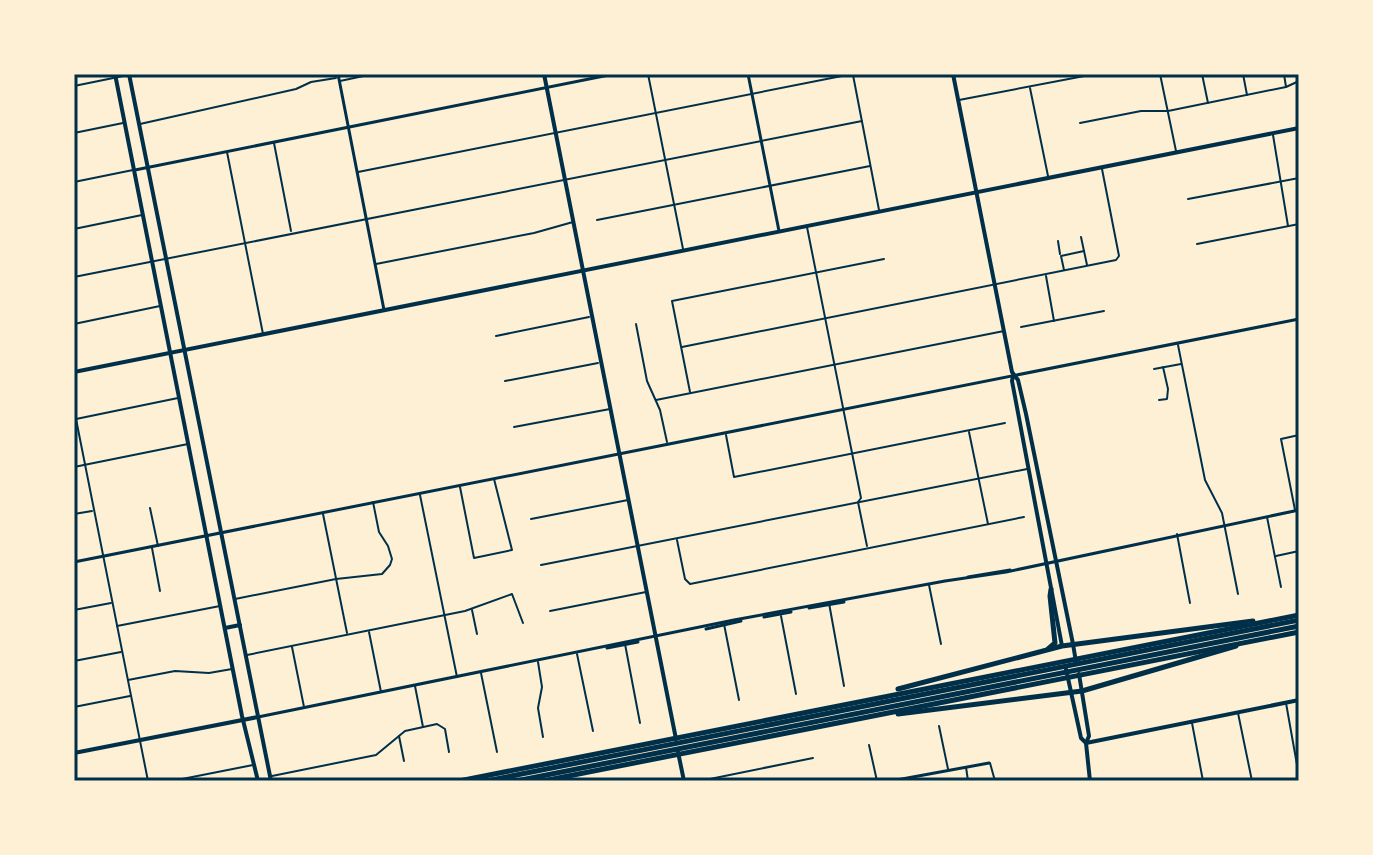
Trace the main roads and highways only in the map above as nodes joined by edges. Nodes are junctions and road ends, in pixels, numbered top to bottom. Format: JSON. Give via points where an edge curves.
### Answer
{"nodes":[{"id":1,"x":131,"y":74,"type":"edge"},
{"id":2,"x":544,"y":74,"type":"edge"},
{"id":3,"x":953,"y":74,"type":"edge"},
{"id":4,"x":115,"y":76,"type":"edge"},
{"id":5,"x":1299,"y":128,"type":"edge"},
{"id":6,"x":976,"y":192,"type":"junction"},
{"id":7,"x":583,"y":271,"type":"junction"},
{"id":8,"x":185,"y":350,"type":"junction"},
{"id":9,"x":170,"y":353,"type":"junction"},
{"id":10,"x":74,"y":372,"type":"edge"},
{"id":11,"x":1031,"y":466,"type":"junction"},
{"id":12,"x":1051,"y":589,"type":"junction"},
{"id":13,"x":1266,"y":621,"type":"junction"},
{"id":14,"x":1299,"y":623,"type":"edge"},
{"id":15,"x":240,"y":625,"type":"junction"},
{"id":16,"x":225,"y":628,"type":"junction"},
{"id":17,"x":1180,"y":638,"type":"junction"},
{"id":18,"x":1211,"y":638,"type":"junction"},
{"id":19,"x":1073,"y":644,"type":"junction"},
{"id":20,"x":1240,"y":644,"type":"junction"},
{"id":21,"x":1062,"y":646,"type":"junction"},
{"id":22,"x":1205,"y":646,"type":"junction"},
{"id":23,"x":1046,"y":650,"type":"junction"},
{"id":24,"x":1167,"y":658,"type":"junction"},
{"id":25,"x":1083,"y":665,"type":"junction"},
{"id":26,"x":1059,"y":670,"type":"junction"},
{"id":27,"x":1008,"y":672,"type":"junction"},
{"id":28,"x":1082,"y":691,"type":"junction"},
{"id":29,"x":1071,"y":692,"type":"junction"},
{"id":30,"x":925,"y":694,"type":"junction"},
{"id":31,"x":876,"y":697,"type":"junction"},
{"id":32,"x":1299,"y":700,"type":"edge"},
{"id":33,"x":951,"y":701,"type":"junction"},
{"id":34,"x":912,"y":702,"type":"junction"},
{"id":35,"x":258,"y":717,"type":"junction"},
{"id":36,"x":243,"y":720,"type":"junction"},
{"id":37,"x":853,"y":720,"type":"junction"},
{"id":38,"x":1086,"y":743,"type":"junction"},
{"id":39,"x":74,"y":753,"type":"edge"},
{"id":40,"x":270,"y":779,"type":"edge"},
{"id":41,"x":1093,"y":779,"type":"edge"},
{"id":42,"x":258,"y":781,"type":"edge"},
{"id":43,"x":459,"y":781,"type":"edge"},
{"id":44,"x":486,"y":781,"type":"edge"},
{"id":45,"x":516,"y":781,"type":"edge"},
{"id":46,"x":543,"y":781,"type":"edge"},
{"id":47,"x":684,"y":781,"type":"edge"}],
"edges":[{"from":1,"to":8,"type":"main road"},
{"from":2,"to":7,"type":"main road"},
{"from":3,"to":6,"type":"main road"},
{"from":4,"to":9,"type":"main road"},
{"from":5,"to":6,"type":"main road"},
{"from":6,"to":7,"type":"main road"},
{"from":6,"to":11,"type":"main road","via":[[1013,376],[1018,380]]},
{"from":7,"to":8,"type":"main road"},
{"from":7,"to":47,"type":"main road"},
{"from":8,"to":9,"type":"main road"},
{"from":8,"to":15,"type":"main road"},
{"from":9,"to":10,"type":"main road"},
{"from":9,"to":16,"type":"main road"},
{"from":11,"to":12,"type":"main road"},
{"from":11,"to":19,"type":"main road"},
{"from":12,"to":21,"type":"main road"},
{"from":12,"to":23,"type":"highway","via":[[1055,643]]},
{"from":13,"to":14,"type":"highway"},
{"from":13,"to":17,"type":"highway"},
{"from":13,"to":19,"type":"highway"},
{"from":14,"to":18,"type":"highway"},
{"from":14,"to":20,"type":"highway"},
{"from":14,"to":22,"type":"highway"},
{"from":15,"to":16,"type":"main road"},
{"from":15,"to":35,"type":"main road"},
{"from":16,"to":36,"type":"main road"},
{"from":17,"to":18,"type":"highway"},
{"from":17,"to":25,"type":"highway"},
{"from":18,"to":25,"type":"highway"},
{"from":19,"to":21,"type":"highway"},
{"from":19,"to":28,"type":"main road"},
{"from":20,"to":24,"type":"highway"},
{"from":20,"to":28,"type":"highway"},
{"from":21,"to":23,"type":"highway"},
{"from":21,"to":29,"type":"main road"},
{"from":22,"to":24,"type":"highway"},
{"from":22,"to":25,"type":"highway"},
{"from":23,"to":31,"type":"highway"},
{"from":24,"to":25,"type":"highway"},
{"from":25,"to":26,"type":"highway"},
{"from":25,"to":26,"type":"highway"},
{"from":26,"to":27,"type":"highway"},
{"from":26,"to":30,"type":"highway"},
{"from":26,"to":33,"type":"highway"},
{"from":26,"to":34,"type":"highway"},
{"from":27,"to":30,"type":"highway"},
{"from":27,"to":31,"type":"highway"},
{"from":28,"to":29,"type":"highway"},
{"from":28,"to":38,"type":"main road"},
{"from":29,"to":37,"type":"highway"},
{"from":29,"to":38,"type":"main road"},
{"from":30,"to":44,"type":"highway"},
{"from":31,"to":43,"type":"highway"},
{"from":32,"to":38,"type":"main road"},
{"from":33,"to":34,"type":"highway"},
{"from":33,"to":37,"type":"highway"},
{"from":34,"to":45,"type":"highway"},
{"from":35,"to":36,"type":"main road"},
{"from":35,"to":40,"type":"main road"},
{"from":36,"to":39,"type":"main road"},
{"from":36,"to":42,"type":"main road"},
{"from":37,"to":46,"type":"highway"},
{"from":38,"to":41,"type":"main road"}]}
